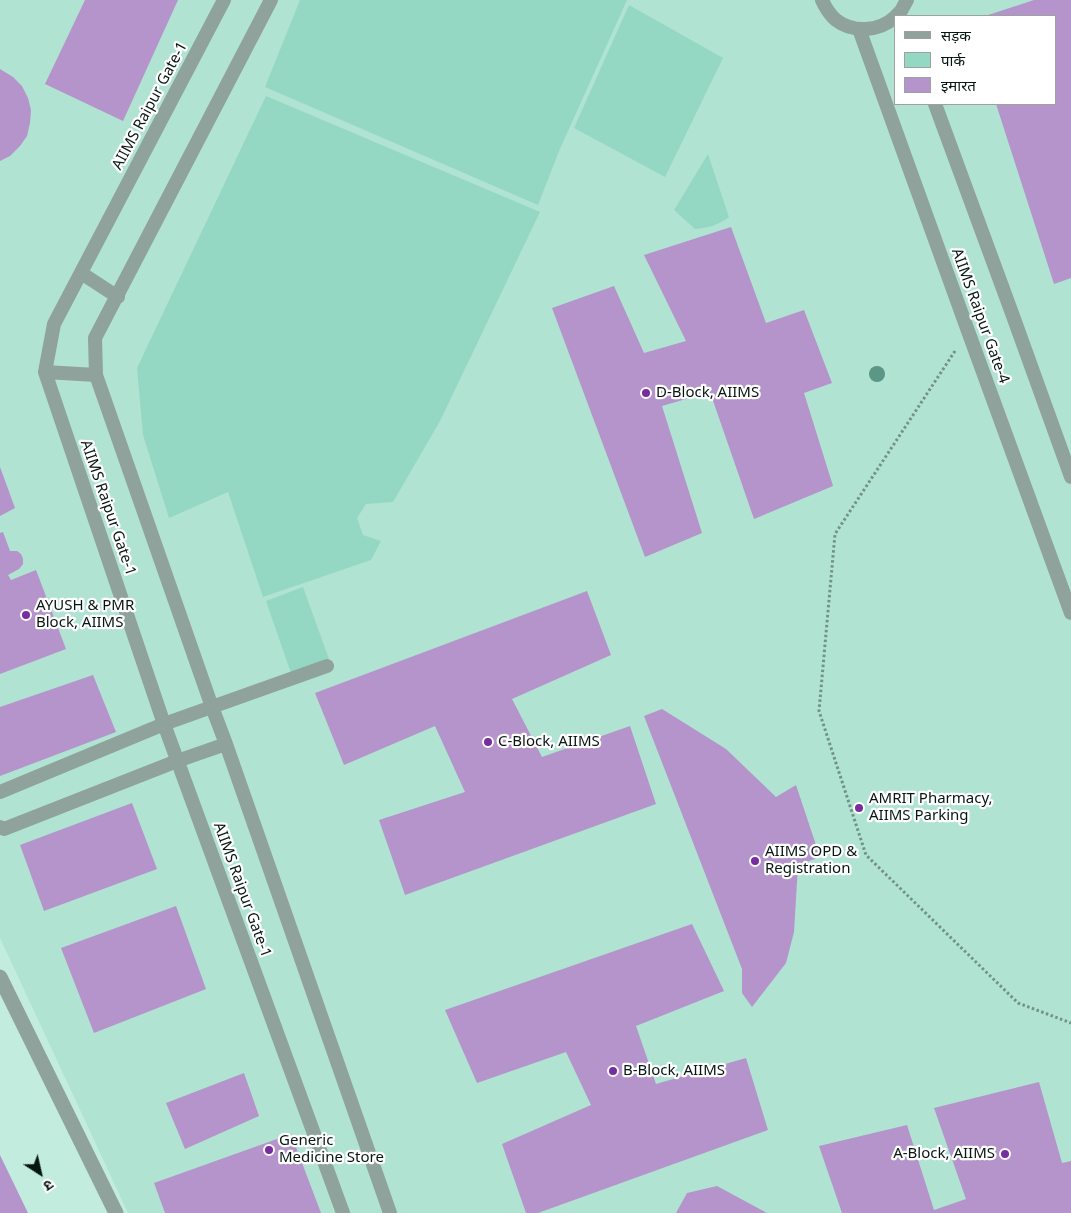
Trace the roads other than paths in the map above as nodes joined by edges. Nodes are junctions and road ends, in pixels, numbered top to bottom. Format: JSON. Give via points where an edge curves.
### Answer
{"nodes":[{"id":1,"x":224,"y":0,"type":"edge"},
{"id":2,"x":271,"y":0,"type":"edge"},
{"id":3,"x":822,"y":0,"type":"edge"},
{"id":4,"x":894,"y":17,"type":"edge"},
{"id":5,"x":859,"y":29,"type":"junction"},
{"id":6,"x":935,"y":105,"type":"edge"},
{"id":7,"x":81,"y":273,"type":"junction"},
{"id":8,"x":118,"y":297,"type":"junction"},
{"id":9,"x":44,"y":372,"type":"junction"},
{"id":10,"x":96,"y":375,"type":"junction"},
{"id":11,"x":1071,"y":478,"type":"edge"},
{"id":12,"x":1071,"y":613,"type":"edge"},
{"id":13,"x":327,"y":666,"type":"dead end"},
{"id":14,"x":212,"y":707,"type":"junction"},
{"id":15,"x":164,"y":724,"type":"junction"},
{"id":16,"x":226,"y":744,"type":"junction"},
{"id":17,"x":177,"y":761,"type":"junction"},
{"id":18,"x":0,"y":792,"type":"edge"},
{"id":19,"x":0,"y":827,"type":"edge"},
{"id":20,"x":0,"y":977,"type":"edge"},
{"id":21,"x":116,"y":1213,"type":"edge"},
{"id":22,"x":343,"y":1213,"type":"edge"},
{"id":23,"x":390,"y":1213,"type":"edge"}],
"edges":[{"from":1,"to":7,"type":"lane","name":"AIIMS Raipur Gate-1"},
{"from":2,"to":8,"type":"lane"},
{"from":3,"to":5,"type":"lane","via":[[835,19]]},
{"from":4,"to":5,"type":"lane","via":[[882,26]]},
{"from":5,"to":12,"type":"lane","name":"AIIMS Raipur Gate-4"},
{"from":6,"to":11,"type":"lane","name":"AIIMS Raipur Gate-4"},
{"from":7,"to":8,"type":"lane"},
{"from":7,"to":9,"type":"lane","name":"AIIMS Raipur Gate-1","via":[[54,324]]},
{"from":8,"to":10,"type":"lane","via":[[95,338]]},
{"from":9,"to":10,"type":"lane"},
{"from":9,"to":15,"type":"lane","name":"AIIMS Raipur Gate-1"},
{"from":10,"to":14,"type":"lane"},
{"from":13,"to":14,"type":"lane"},
{"from":14,"to":15,"type":"lane"},
{"from":14,"to":16,"type":"lane"},
{"from":15,"to":17,"type":"lane","name":"AIIMS Raipur Gate-1"},
{"from":15,"to":18,"type":"lane"},
{"from":16,"to":17,"type":"lane"},
{"from":16,"to":23,"type":"lane"},
{"from":17,"to":19,"type":"lane","via":[[4,829]]},
{"from":17,"to":22,"type":"lane","name":"AIIMS Raipur Gate-1"},
{"from":20,"to":21,"type":"street"}]}
